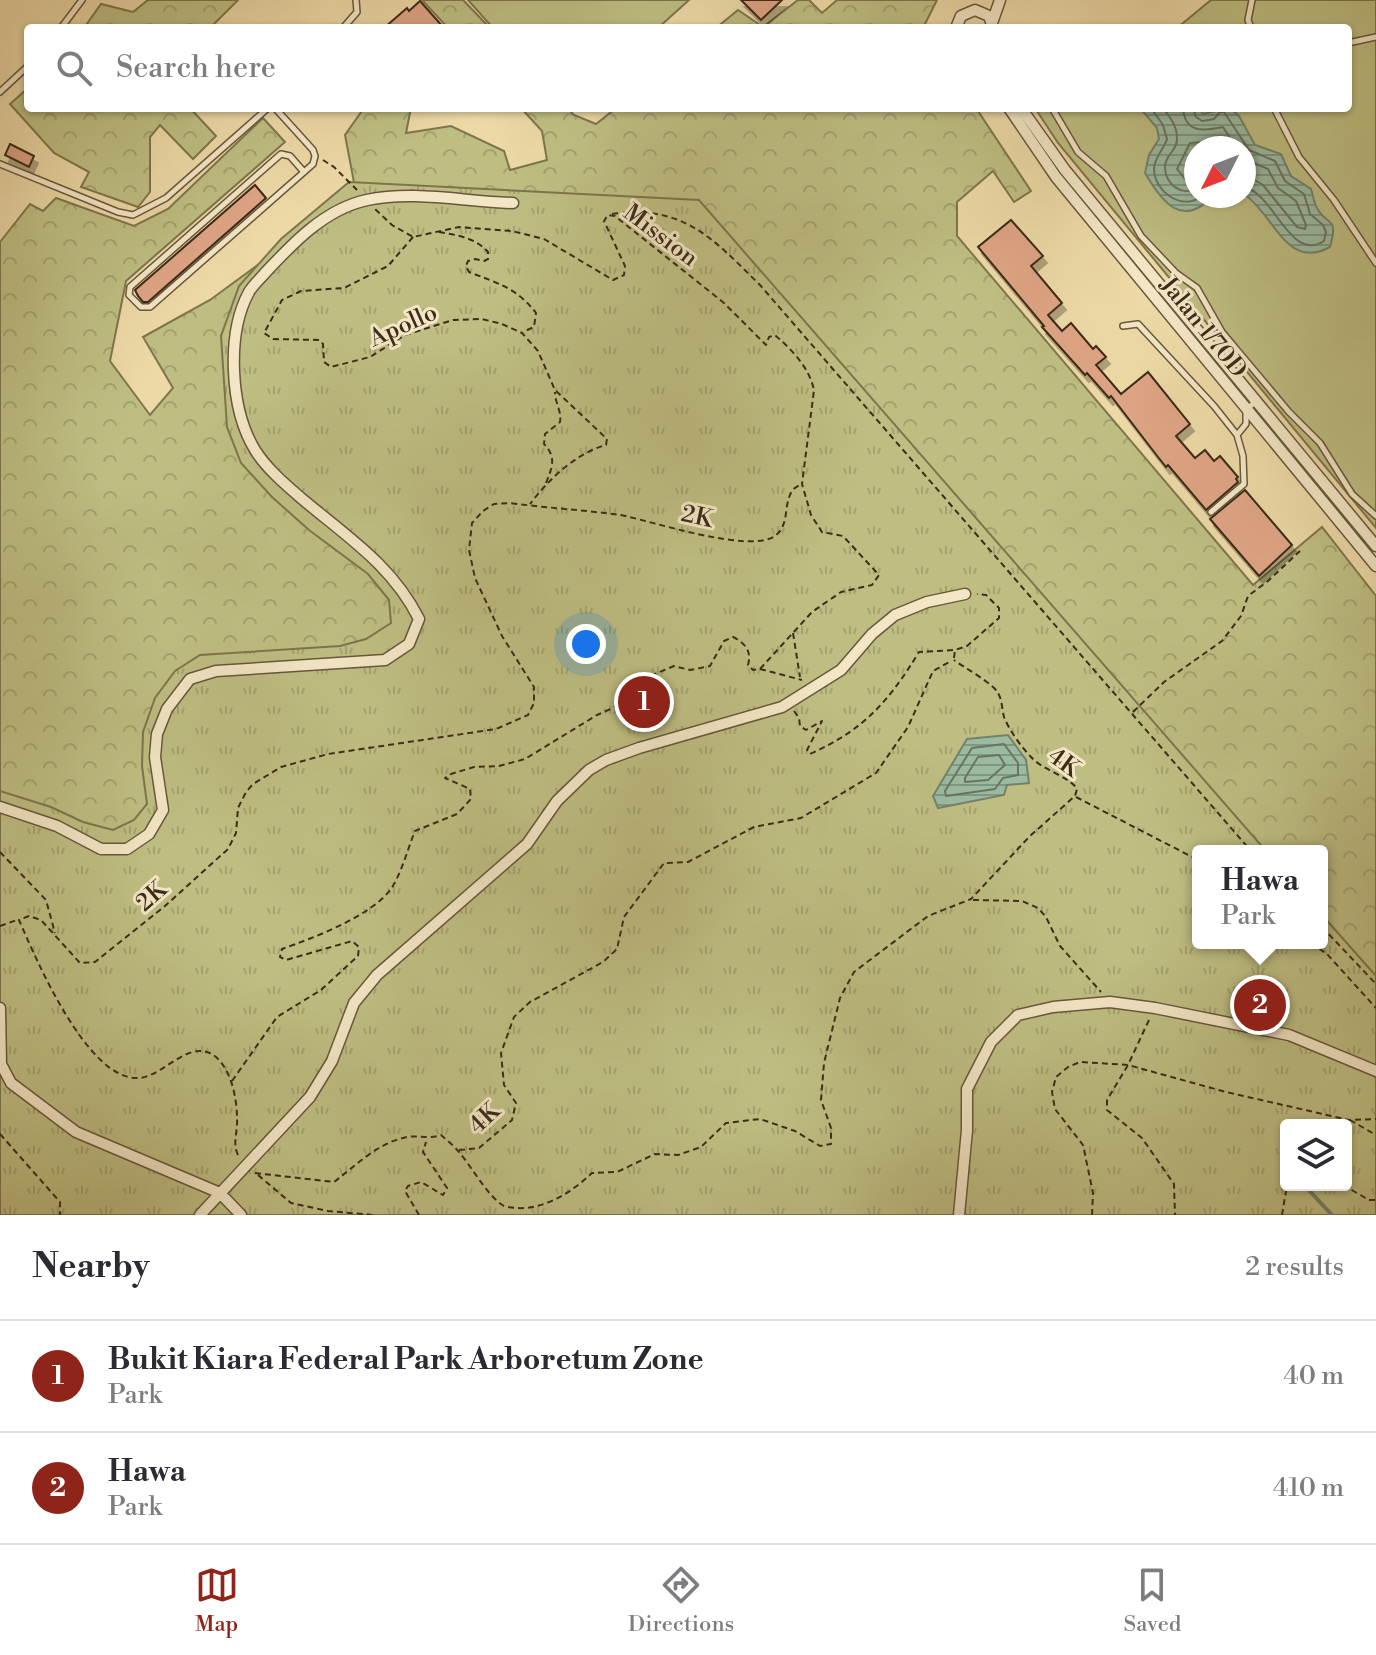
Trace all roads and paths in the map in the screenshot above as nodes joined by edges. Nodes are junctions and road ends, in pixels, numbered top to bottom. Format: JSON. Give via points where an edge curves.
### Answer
{"nodes":[{"id":1,"x":82,"y":0,"type":"edge"},
{"id":2,"x":356,"y":0,"type":"edge"},
{"id":3,"x":977,"y":0,"type":"edge"},
{"id":4,"x":1000,"y":0,"type":"edge"},
{"id":5,"x":1252,"y":0,"type":"edge"},
{"id":6,"x":967,"y":11,"type":"junction"},
{"id":7,"x":64,"y":24,"type":"edge"},
{"id":8,"x":346,"y":24,"type":"edge"},
{"id":9,"x":958,"y":24,"type":"edge"},
{"id":10,"x":991,"y":24,"type":"edge"},
{"id":11,"x":993,"y":24,"type":"edge"},
{"id":12,"x":1250,"y":24,"type":"edge"},
{"id":13,"x":1376,"y":37,"type":"edge"},
{"id":14,"x":1352,"y":42,"type":"edge"},
{"id":15,"x":24,"y":70,"type":"edge"},
{"id":16,"x":0,"y":92,"type":"edge"},
{"id":17,"x":263,"y":112,"type":"edge"},
{"id":18,"x":278,"y":112,"type":"edge"},
{"id":19,"x":1012,"y":112,"type":"edge"},
{"id":20,"x":1024,"y":112,"type":"edge"},
{"id":21,"x":1054,"y":112,"type":"edge"},
{"id":22,"x":1276,"y":112,"type":"edge"},
{"id":23,"x":315,"y":156,"type":"junction"},
{"id":24,"x":0,"y":164,"type":"edge"},
{"id":25,"x":304,"y":172,"type":"junction"},
{"id":26,"x":365,"y":200,"type":"junction"},
{"id":27,"x":513,"y":203,"type":"dead end"},
{"id":28,"x":608,"y":215,"type":"junction"},
{"id":29,"x":438,"y":232,"type":"junction"},
{"id":30,"x":413,"y":237,"type":"junction"},
{"id":31,"x":1376,"y":263,"type":"edge"},
{"id":32,"x":1123,"y":326,"type":"dead end"},
{"id":33,"x":522,"y":333,"type":"junction"},
{"id":34,"x":555,"y":390,"type":"junction"},
{"id":35,"x":1255,"y":402,"type":"junction"},
{"id":36,"x":1246,"y":410,"type":"junction"},
{"id":37,"x":1237,"y":435,"type":"junction"},
{"id":38,"x":545,"y":484,"type":"junction"},
{"id":39,"x":802,"y":484,"type":"junction"},
{"id":40,"x":529,"y":505,"type":"junction"},
{"id":41,"x":1211,"y":512,"type":"dead end"},
{"id":42,"x":1376,"y":516,"type":"edge"},
{"id":43,"x":1376,"y":546,"type":"edge"},
{"id":44,"x":1300,"y":551,"type":"dead end"},
{"id":45,"x":1376,"y":566,"type":"edge"},
{"id":46,"x":965,"y":594,"type":"joint"},
{"id":47,"x":793,"y":633,"type":"junction"},
{"id":48,"x":955,"y":650,"type":"junction"},
{"id":49,"x":954,"y":660,"type":"junction"},
{"id":50,"x":760,"y":669,"type":"junction"},
{"id":51,"x":800,"y":678,"type":"junction"},
{"id":52,"x":813,"y":689,"type":"junction"},
{"id":53,"x":782,"y":707,"type":"junction"},
{"id":54,"x":1132,"y":712,"type":"junction"},
{"id":55,"x":1075,"y":796,"type":"junction"},
{"id":56,"x":0,"y":807,"type":"edge"},
{"id":57,"x":1246,"y":845,"type":"edge"},
{"id":58,"x":0,"y":852,"type":"edge"},
{"id":59,"x":1192,"y":857,"type":"edge"},
{"id":60,"x":971,"y":899,"type":"junction"},
{"id":61,"x":19,"y":920,"type":"junction"},
{"id":62,"x":0,"y":926,"type":"edge"},
{"id":63,"x":1328,"y":933,"type":"edge"},
{"id":64,"x":56,"y":934,"type":"junction"},
{"id":65,"x":1320,"y":949,"type":"edge"},
{"id":66,"x":1376,"y":984,"type":"edge"},
{"id":67,"x":1110,"y":1002,"type":"junction"},
{"id":68,"x":0,"y":1008,"type":"edge"},
{"id":69,"x":1155,"y":1008,"type":"junction"},
{"id":70,"x":1376,"y":1008,"type":"edge"},
{"id":71,"x":1128,"y":1065,"type":"junction"},
{"id":72,"x":1376,"y":1071,"type":"edge"},
{"id":73,"x":232,"y":1082,"type":"junction"},
{"id":74,"x":1345,"y":1119,"type":"edge"},
{"id":75,"x":1376,"y":1119,"type":"edge"},
{"id":76,"x":1352,"y":1120,"type":"edge"},
{"id":77,"x":1352,"y":1122,"type":"edge"},
{"id":78,"x":0,"y":1134,"type":"edge"},
{"id":79,"x":1376,"y":1135,"type":"edge"},
{"id":80,"x":427,"y":1139,"type":"junction"},
{"id":81,"x":458,"y":1150,"type":"junction"},
{"id":82,"x":244,"y":1168,"type":"junction"},
{"id":83,"x":1352,"y":1190,"type":"edge"},
{"id":84,"x":1286,"y":1191,"type":"edge"},
{"id":85,"x":220,"y":1193,"type":"junction"},
{"id":86,"x":1376,"y":1200,"type":"edge"},
{"id":87,"x":60,"y":1215,"type":"edge"},
{"id":88,"x":200,"y":1215,"type":"edge"},
{"id":89,"x":241,"y":1215,"type":"edge"},
{"id":90,"x":374,"y":1215,"type":"edge"},
{"id":91,"x":419,"y":1215,"type":"edge"},
{"id":92,"x":959,"y":1215,"type":"edge"},
{"id":93,"x":1092,"y":1215,"type":"edge"},
{"id":94,"x":1175,"y":1215,"type":"edge"},
{"id":95,"x":1282,"y":1215,"type":"edge"}],
"edges":[{"from":1,"to":7,"type":"lane"},
{"from":2,"to":8,"type":"lane","via":[[357,12]]},
{"from":3,"to":6,"type":"street"},
{"from":4,"to":11,"type":"street"},
{"from":5,"to":12,"type":"lane"},
{"from":6,"to":9,"type":"street"},
{"from":6,"to":10,"type":"street","via":[[982,12]]},
{"from":13,"to":14,"type":"lane"},
{"from":15,"to":16,"type":"lane"},
{"from":17,"to":24,"type":"lane","via":[[166,198],[133,215]]},
{"from":18,"to":23,"type":"lane"},
{"from":19,"to":36,"type":"street","name":"Jalan 1/70D","via":[[1056,177]]},
{"from":20,"to":35,"type":"street","name":"Jalan 1/70D"},
{"from":21,"to":42,"type":"lane","via":[[1078,152],[1106,176],[1141,236],[1197,288],[1222,332],[1320,443],[1352,494]]},
{"from":22,"to":31,"type":"lane","via":[[1299,157]]},
{"from":23,"to":25,"type":"lane"},
{"from":23,"to":26,"type":"path","via":[[334,167]]},
{"from":25,"to":25,"type":"lane","via":[[150,307],[141,307],[129,295],[130,287],[281,154]]},
{"from":26,"to":27,"type":"street"},
{"from":26,"to":30,"type":"path"},
{"from":26,"to":56,"type":"street","via":[[326,217],[289,247],[249,291],[234,340],[238,410],[255,451],[286,485],[381,565],[406,594],[419,619],[409,644],[385,660],[216,671],[190,679],[167,709],[157,734],[163,810],[149,834],[127,849],[101,849],[57,826]]},
{"from":28,"to":29,"type":"path","name":"Mission","via":[[604,221],[625,266],[624,275],[613,280],[534,236],[459,227]]},
{"from":28,"to":39,"type":"path","name":"Mission","via":[[724,303],[766,345],[775,335],[794,352],[814,390]]},
{"from":28,"to":54,"type":"path","via":[[657,213],[709,235],[859,396]]},
{"from":29,"to":30,"type":"path","name":"Mission"},
{"from":29,"to":33,"type":"path","via":[[469,239],[488,252],[488,259],[468,261],[466,266],[528,302],[536,313],[534,327]]},
{"from":30,"to":33,"type":"path","name":"Apollo","via":[[388,266],[344,288],[301,291],[282,300],[264,333],[273,339],[319,340],[324,362],[331,367],[370,357],[405,335],[453,320],[482,319]]},
{"from":32,"to":37,"type":"lane","via":[[1138,324]]},
{"from":33,"to":34,"type":"path","via":[[538,351]]},
{"from":34,"to":38,"type":"path","via":[[561,415],[545,434],[553,465]]},
{"from":34,"to":38,"type":"path","via":[[607,439],[606,445]]},
{"from":35,"to":36,"type":"lane"},
{"from":35,"to":43,"type":"street","name":"Jalan 1/70D"},
{"from":36,"to":37,"type":"lane","via":[[1246,424]]},
{"from":36,"to":45,"type":"street","name":"Jalan 1/70D"},
{"from":37,"to":41,"type":"lane","via":[[1244,484]]},
{"from":38,"to":40,"type":"path"},
{"from":39,"to":40,"type":"path","name":"2K","via":[[792,492],[777,535],[761,542],[691,534],[620,515]]},
{"from":39,"to":47,"type":"path","via":[[822,532],[843,536],[879,575],[872,585],[841,592]]},
{"from":40,"to":64,"type":"path","name":"2K","via":[[494,504],[483,511],[472,523],[469,550],[475,578],[502,636],[534,687],[528,715],[496,729],[328,754],[281,767],[246,792],[228,849],[95,962],[80,963]]},
{"from":44,"to":54,"type":"path","via":[[1248,596],[1222,641]]},
{"from":46,"to":48,"type":"path","via":[[986,595],[999,608],[999,618]]},
{"from":46,"to":52,"type":"street","via":[[895,615],[841,670]]},
{"from":47,"to":50,"type":"path"},
{"from":47,"to":51,"type":"path"},
{"from":48,"to":49,"type":"path"},
{"from":48,"to":53,"type":"path","via":[[919,652],[877,712],[810,754],[807,750],[822,721],[806,730],[793,710]]},
{"from":49,"to":55,"type":"path","name":"4K","via":[[991,684],[1005,719],[1033,759],[1074,783]]},
{"from":49,"to":81,"type":"path","name":"4K","via":[[933,671],[908,727],[876,773],[801,818],[754,827],[688,862],[664,863],[624,917],[617,949],[514,1017],[501,1053],[504,1085],[516,1103],[512,1120],[479,1148]]},
{"from":50,"to":51,"type":"path"},
{"from":50,"to":73,"type":"path","via":[[748,665],[747,649],[733,637],[724,641],[710,666],[674,666],[655,674],[637,685],[626,702],[525,759],[474,767],[445,778],[470,789],[471,799],[457,814],[415,831],[393,886],[329,932],[282,949],[280,957],[286,960],[352,941],[359,947],[358,956],[321,990],[277,1017]]},
{"from":51,"to":52,"type":"path"},
{"from":52,"to":53,"type":"street"},
{"from":53,"to":82,"type":"street","via":[[639,748],[589,770],[557,801],[527,844],[377,975],[354,1003],[332,1061],[310,1097]]},
{"from":54,"to":57,"type":"path"},
{"from":55,"to":59,"type":"path"},
{"from":55,"to":60,"type":"path","name":"4K"},
{"from":58,"to":64,"type":"path","via":[[46,900]]},
{"from":60,"to":67,"type":"path","via":[[1022,901],[1038,908],[1060,946]]},
{"from":60,"to":81,"type":"path","name":"4K","via":[[928,916],[854,972],[840,998],[824,1063],[821,1100],[831,1144],[820,1146],[760,1119],[726,1123],[701,1147],[678,1155],[655,1154],[617,1172],[592,1173],[545,1209],[520,1212],[502,1205]]},
{"from":61,"to":62,"type":"path"},
{"from":61,"to":64,"type":"path","name":"2K","via":[[41,920]]},
{"from":61,"to":73,"type":"path","via":[[55,998],[106,1065],[139,1078],[187,1053],[203,1051],[217,1058]]},
{"from":63,"to":66,"type":"path"},
{"from":65,"to":70,"type":"path"},
{"from":67,"to":69,"type":"street"},
{"from":67,"to":92,"type":"street","via":[[1018,1015],[991,1042],[967,1089]]},
{"from":68,"to":85,"type":"street","via":[[1,1064],[11,1083],[76,1132]]},
{"from":69,"to":71,"type":"path"},
{"from":69,"to":72,"type":"street","via":[[1289,1035]]},
{"from":71,"to":74,"type":"path"},
{"from":71,"to":93,"type":"path","via":[[1080,1062],[1056,1077],[1052,1092],[1055,1109],[1083,1145]]},
{"from":71,"to":94,"type":"path","via":[[1107,1100],[1107,1110],[1142,1138],[1174,1184]]},
{"from":73,"to":82,"type":"path","via":[[234,1147]]},
{"from":75,"to":76,"type":"path"},
{"from":77,"to":79,"type":"path"},
{"from":78,"to":87,"type":"path","via":[[60,1202]]},
{"from":80,"to":81,"type":"path","name":"4K","via":[[441,1135]]},
{"from":80,"to":90,"type":"path","via":[[406,1136],[378,1148],[334,1182],[257,1174],[291,1203]]},
{"from":80,"to":91,"type":"path","via":[[423,1152],[447,1188],[443,1195],[421,1182],[408,1186],[405,1191]]},
{"from":82,"to":85,"type":"street"},
{"from":83,"to":86,"type":"path"},
{"from":84,"to":95,"type":"path"},
{"from":85,"to":88,"type":"street"},
{"from":85,"to":89,"type":"street"}]}
